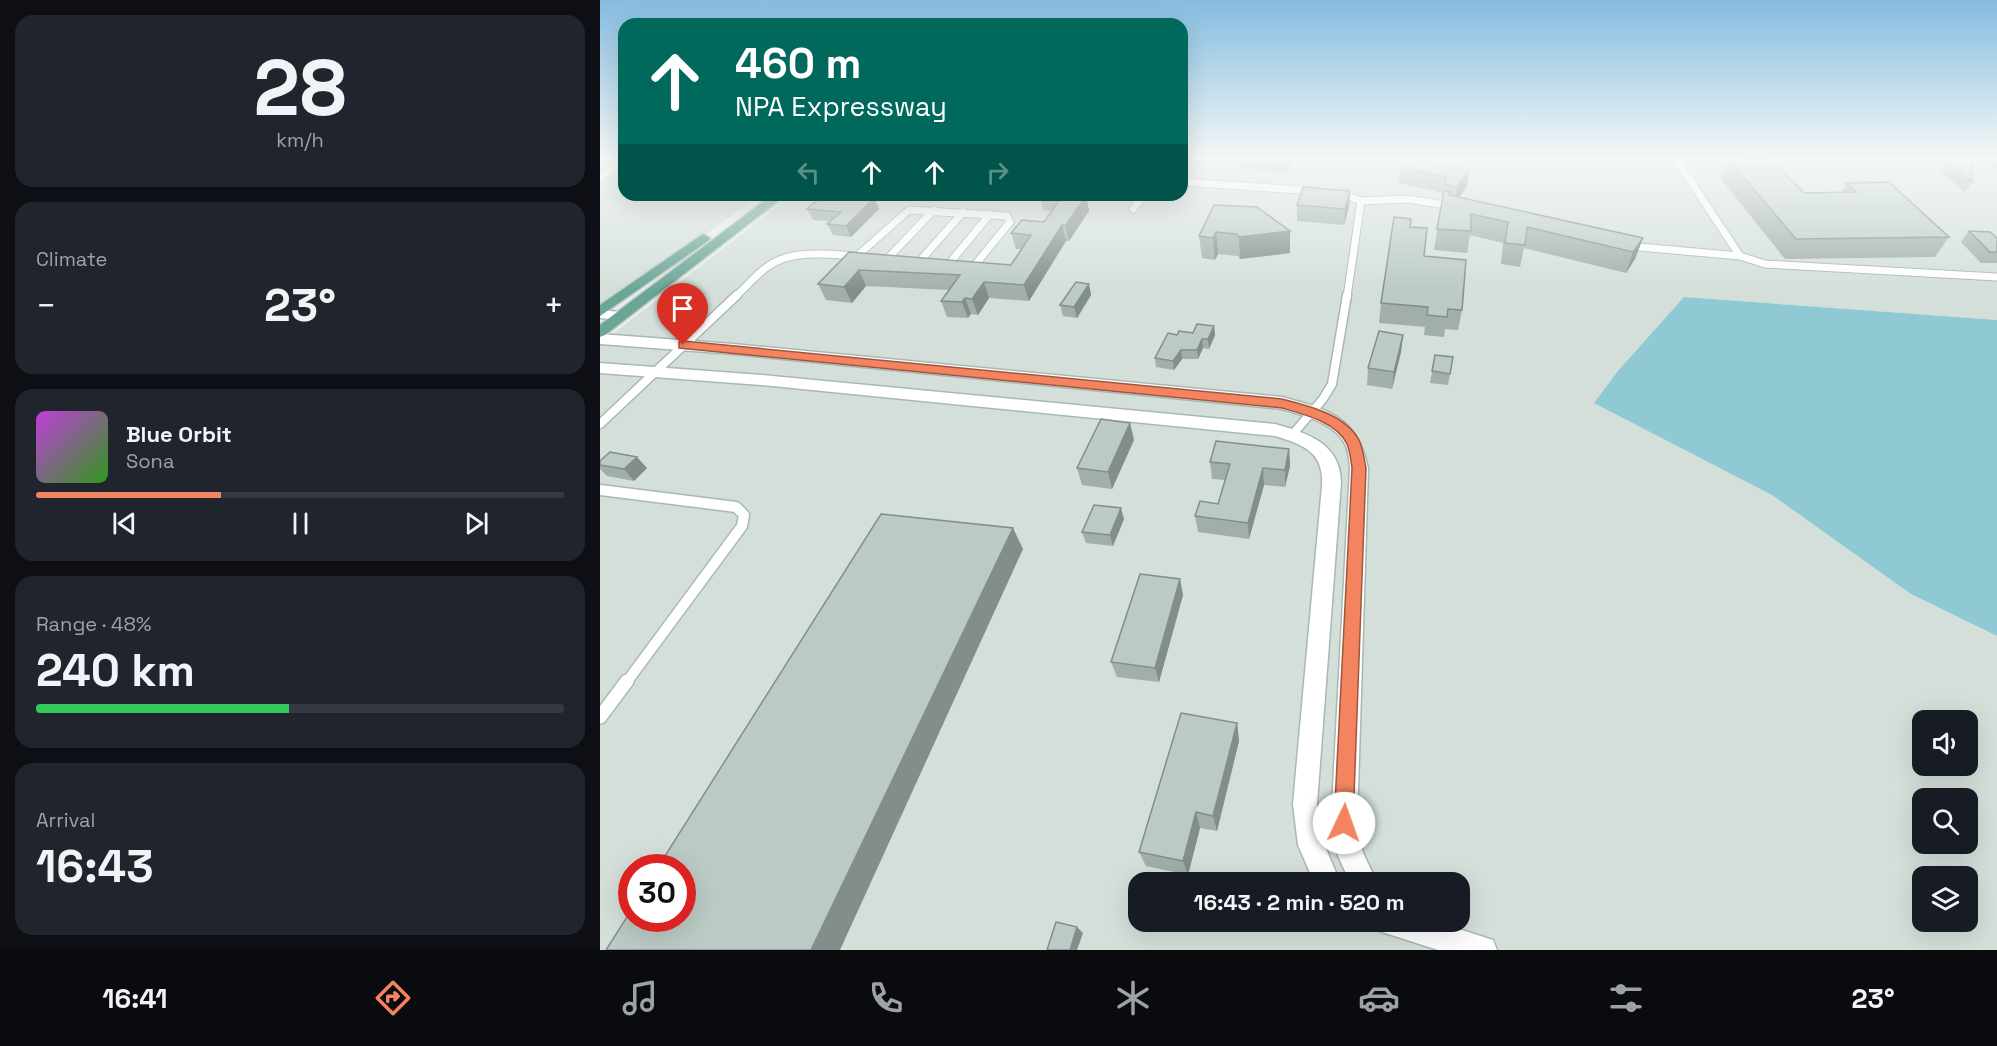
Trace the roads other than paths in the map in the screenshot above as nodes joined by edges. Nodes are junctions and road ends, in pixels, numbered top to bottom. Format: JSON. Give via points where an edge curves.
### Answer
{"nodes":[{"id":1,"x":751,"y":203,"type":"edge"},
{"id":2,"x":769,"y":203,"type":"edge"},
{"id":3,"x":1137,"y":203,"type":"edge"},
{"id":4,"x":1361,"y":203,"type":"edge"},
{"id":5,"x":1435,"y":203,"type":"edge"},
{"id":6,"x":1705,"y":203,"type":"edge"},
{"id":7,"x":1461,"y":208,"type":"edge"},
{"id":8,"x":1133,"y":209,"type":"dead end"},
{"id":9,"x":934,"y":210,"type":"junction"},
{"id":10,"x":963,"y":212,"type":"junction"},
{"id":11,"x":990,"y":214,"type":"junction"},
{"id":12,"x":1620,"y":245,"type":"edge"},
{"id":13,"x":857,"y":256,"type":"junction"},
{"id":14,"x":1740,"y":256,"type":"junction"},
{"id":15,"x":867,"y":257,"type":"edge"},
{"id":16,"x":877,"y":258,"type":"edge"},
{"id":17,"x":887,"y":259,"type":"junction"},
{"id":18,"x":898,"y":260,"type":"edge"},
{"id":19,"x":908,"y":261,"type":"edge"},
{"id":20,"x":919,"y":262,"type":"junction"},
{"id":21,"x":928,"y":263,"type":"edge"},
{"id":22,"x":938,"y":264,"type":"edge"},
{"id":23,"x":948,"y":265,"type":"junction"},
{"id":24,"x":1997,"y":277,"type":"edge"},
{"id":25,"x":600,"y":313,"type":"edge"},
{"id":26,"x":621,"y":316,"type":"junction"},
{"id":27,"x":600,"y":332,"type":"edge"},
{"id":28,"x":600,"y":339,"type":"edge"},
{"id":29,"x":683,"y":345,"type":"junction"},
{"id":30,"x":600,"y":368,"type":"edge"},
{"id":31,"x":656,"y":371,"type":"junction"},
{"id":32,"x":1312,"y":412,"type":"junction"},
{"id":33,"x":600,"y":424,"type":"edge"},
{"id":34,"x":1292,"y":435,"type":"junction"},
{"id":35,"x":600,"y":490,"type":"edge"},
{"id":36,"x":600,"y":717,"type":"edge"},
{"id":37,"x":1323,"y":872,"type":"edge"},
{"id":38,"x":1359,"y":872,"type":"edge"},
{"id":39,"x":1425,"y":932,"type":"edge"},
{"id":40,"x":1483,"y":950,"type":"edge"}],
"edges":[{"from":1,"to":25,"type":"main road"},
{"from":2,"to":26,"type":"main road"},
{"from":3,"to":8,"type":"lane"},
{"from":4,"to":32,"type":"lane","via":[[1332,384]]},
{"from":5,"to":7,"type":"lane"},
{"from":6,"to":14,"type":"lane"},
{"from":9,"to":10,"type":"lane"},
{"from":9,"to":13,"type":"lane","via":[[907,211]]},
{"from":9,"to":17,"type":"lane"},
{"from":10,"to":11,"type":"lane"},
{"from":10,"to":20,"type":"lane"},
{"from":11,"to":23,"type":"lane"},
{"from":11,"to":23,"type":"lane","via":[[1007,216],[1010,222],[975,265]]},
{"from":12,"to":14,"type":"lane"},
{"from":13,"to":15,"type":"lane"},
{"from":13,"to":29,"type":"lane","via":[[817,253],[781,259],[768,266]]},
{"from":14,"to":24,"type":"lane","via":[[1765,264]]},
{"from":16,"to":17,"type":"lane"},
{"from":17,"to":18,"type":"lane"},
{"from":19,"to":20,"type":"lane"},
{"from":20,"to":21,"type":"lane"},
{"from":22,"to":23,"type":"lane"},
{"from":25,"to":26,"type":"street"},
{"from":26,"to":27,"type":"main road"},
{"from":28,"to":29,"type":"street"},
{"from":29,"to":31,"type":"lane"},
{"from":29,"to":32,"type":"street","via":[[1282,404]]},
{"from":30,"to":31,"type":"street"},
{"from":31,"to":33,"type":"lane"},
{"from":31,"to":34,"type":"street","via":[[1275,430]]},
{"from":32,"to":34,"type":"lane"},
{"from":32,"to":38,"type":"street","via":[[1336,425],[1353,441],[1359,468],[1344,823],[1350,856]]},
{"from":34,"to":37,"type":"street","via":[[1322,452],[1331,466],[1305,804],[1311,845]]},
{"from":35,"to":36,"type":"lane","via":[[736,507],[744,515],[742,526]]},
{"from":39,"to":40,"type":"street"}]}
